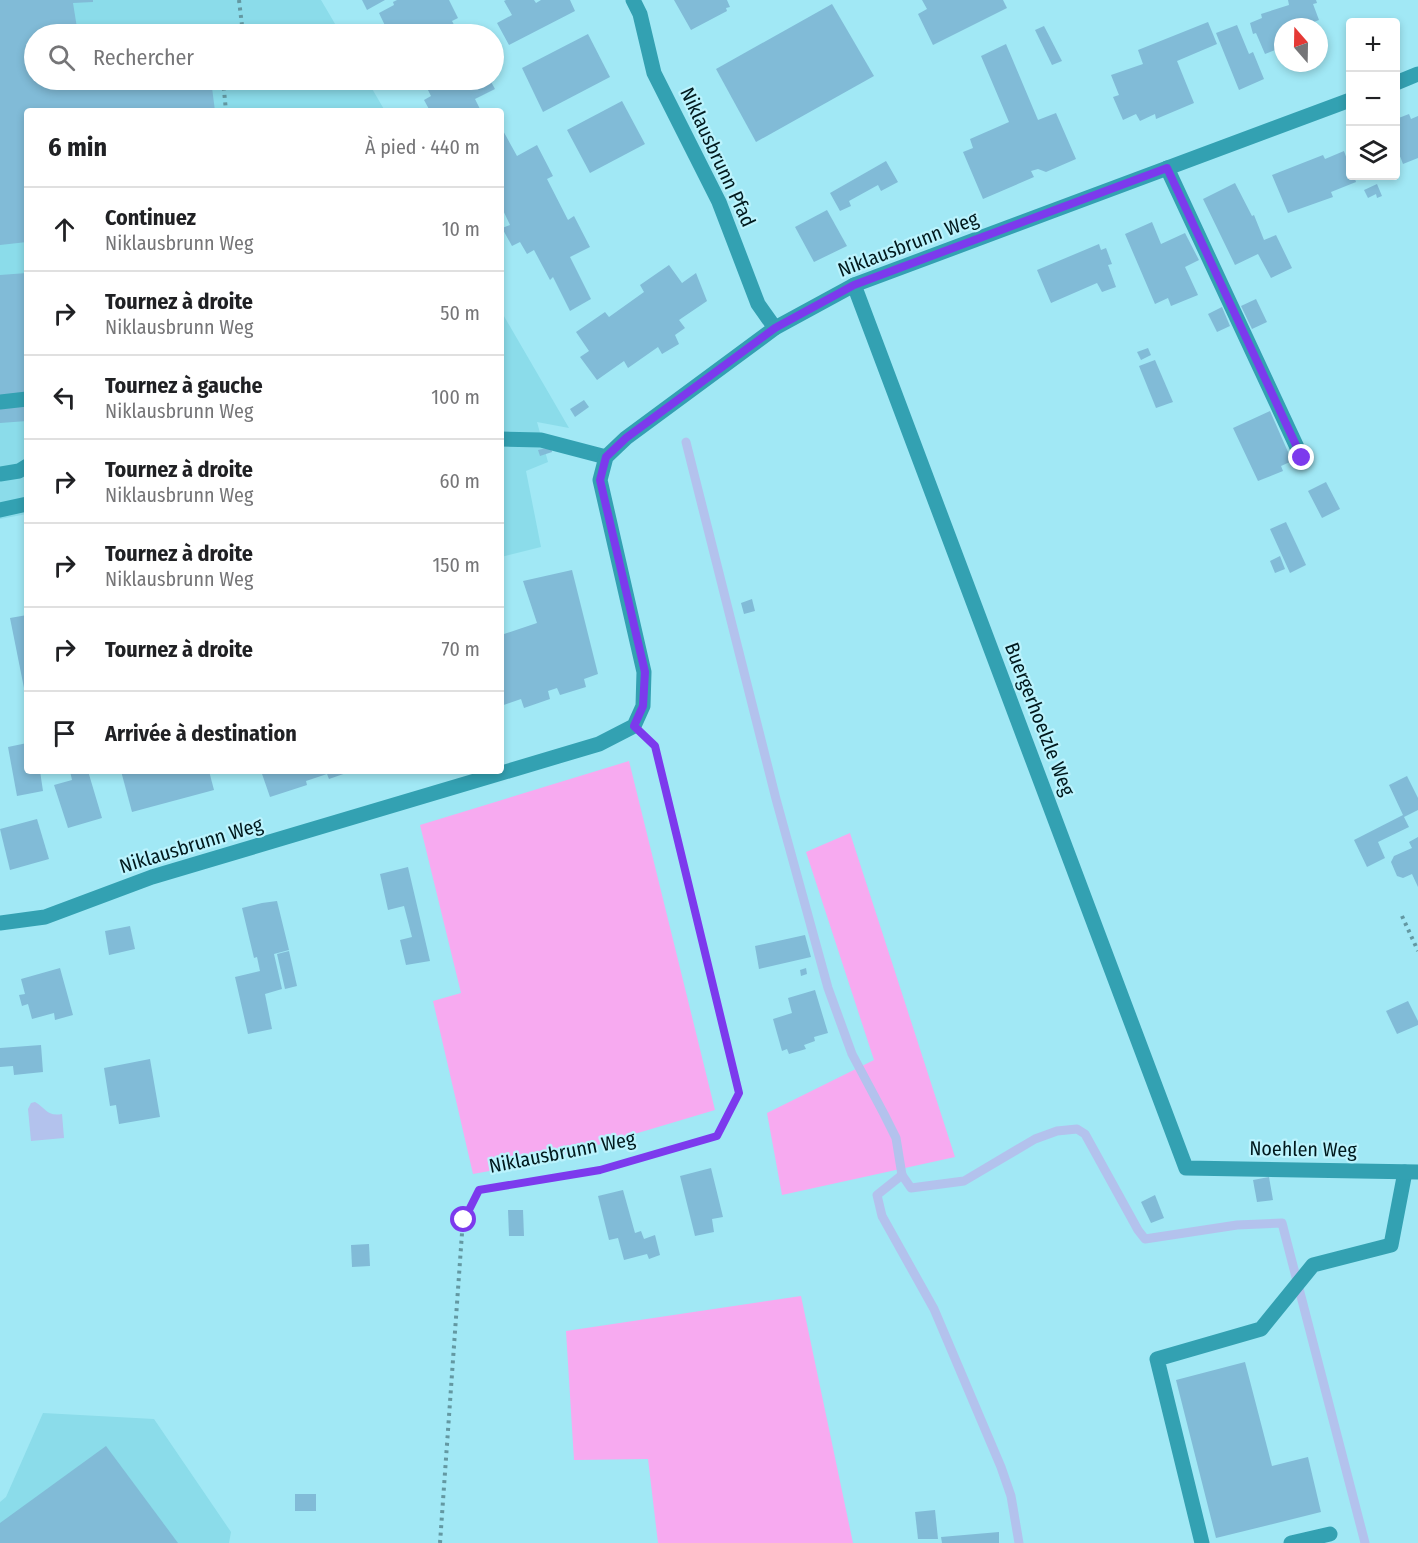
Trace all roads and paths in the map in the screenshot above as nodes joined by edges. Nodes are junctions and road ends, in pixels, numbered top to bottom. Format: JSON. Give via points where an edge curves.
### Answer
{"nodes":[{"id":1,"x":239,"y":0,"type":"edge"},
{"id":2,"x":633,"y":0,"type":"edge"},
{"id":3,"x":242,"y":24,"type":"edge"},
{"id":4,"x":1418,"y":75,"type":"edge"},
{"id":5,"x":1400,"y":81,"type":"edge"},
{"id":6,"x":224,"y":90,"type":"edge"},
{"id":7,"x":1346,"y":101,"type":"edge"},
{"id":8,"x":226,"y":108,"type":"edge"},
{"id":9,"x":1167,"y":168,"type":"junction"},
{"id":10,"x":854,"y":285,"type":"junction"},
{"id":11,"x":775,"y":328,"type":"junction"},
{"id":12,"x":24,"y":399,"type":"edge"},
{"id":13,"x":0,"y":402,"type":"edge"},
{"id":14,"x":504,"y":439,"type":"edge"},
{"id":15,"x":606,"y":457,"type":"junction"},
{"id":16,"x":1302,"y":458,"type":"dead end"},
{"id":17,"x":24,"y":468,"type":"edge"},
{"id":18,"x":0,"y":474,"type":"edge"},
{"id":19,"x":24,"y":505,"type":"edge"},
{"id":20,"x":0,"y":510,"type":"edge"},
{"id":21,"x":634,"y":726,"type":"junction"},
{"id":22,"x":504,"y":772,"type":"edge"},
{"id":23,"x":498,"y":774,"type":"edge"},
{"id":24,"x":1402,"y":916,"type":"dead end"},
{"id":25,"x":0,"y":923,"type":"edge"},
{"id":26,"x":1418,"y":951,"type":"edge"},
{"id":27,"x":1186,"y":1168,"type":"joint"},
{"id":28,"x":1411,"y":1172,"type":"edge"},
{"id":29,"x":1330,"y":1534,"type":"dead end"},
{"id":30,"x":440,"y":1543,"type":"edge"},
{"id":31,"x":1202,"y":1543,"type":"edge"},
{"id":32,"x":1292,"y":1543,"type":"edge"}],
"edges":[{"from":1,"to":3,"type":"path"},
{"from":2,"to":11,"type":"street","name":"Niklausbrunn Pfad","via":[[654,73],[719,202],[758,304]]},
{"from":4,"to":5,"type":"street"},
{"from":6,"to":8,"type":"path"},
{"from":7,"to":9,"type":"street","name":"Niklausbrunn Weg"},
{"from":9,"to":10,"type":"street","name":"Niklausbrunn Weg"},
{"from":9,"to":16,"type":"street"},
{"from":10,"to":11,"type":"street","name":"Niklausbrunn Weg"},
{"from":10,"to":27,"type":"street","name":"Buergerhoelzle Weg"},
{"from":11,"to":15,"type":"street","name":"Niklausbrunn Weg"},
{"from":12,"to":13,"type":"street"},
{"from":14,"to":15,"type":"street","via":[[541,440]]},
{"from":15,"to":21,"type":"street","via":[[600,480],[645,672],[643,706]]},
{"from":17,"to":18,"type":"street"},
{"from":19,"to":20,"type":"street"},
{"from":21,"to":22,"type":"street","name":"Niklausbrunn Weg","via":[[599,744]]},
{"from":21,"to":30,"type":"path","name":"Niklausbrunn Weg","via":[[655,746],[739,1093],[717,1136],[600,1170],[479,1190],[464,1220]]},
{"from":23,"to":25,"type":"street","name":"Niklausbrunn Weg","via":[[152,877],[45,917]]},
{"from":24,"to":26,"type":"path"},
{"from":27,"to":28,"type":"street","name":"Noehlen Weg"},
{"from":28,"to":31,"type":"street","via":[[1391,1245],[1313,1265],[1261,1329],[1157,1359]]},
{"from":29,"to":32,"type":"street"}]}
